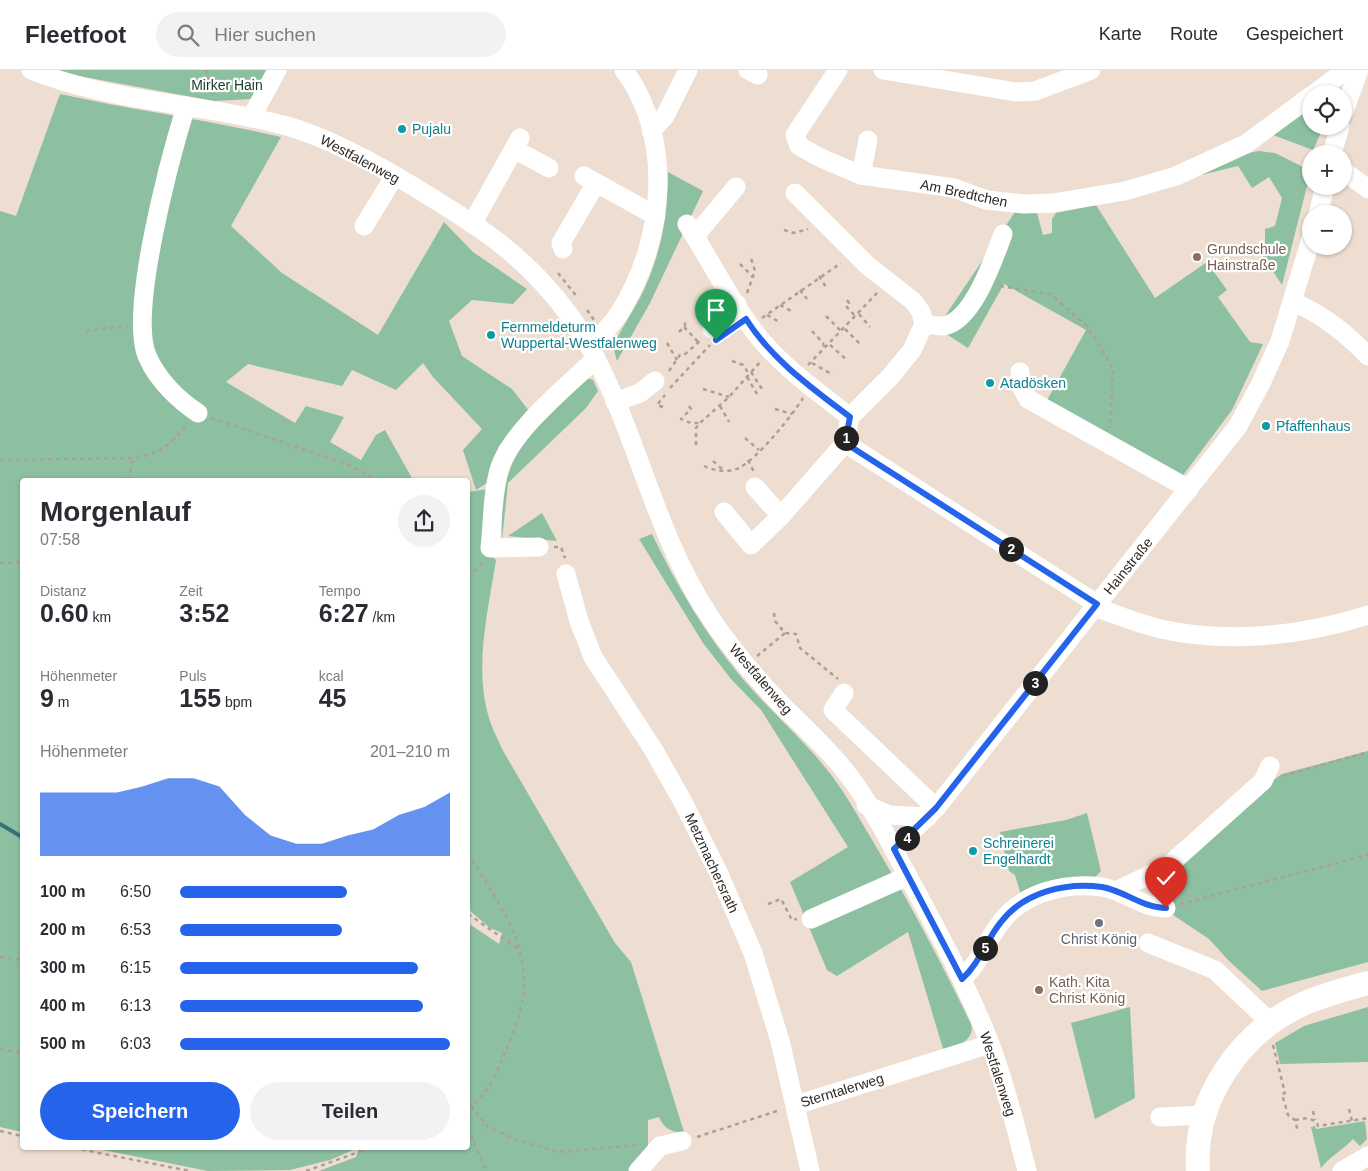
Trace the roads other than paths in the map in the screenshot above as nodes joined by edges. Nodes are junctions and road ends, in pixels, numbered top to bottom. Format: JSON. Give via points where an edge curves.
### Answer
{"nodes":[{"id":1,"x":31,"y":70,"type":"edge"},
{"id":2,"x":277,"y":70,"type":"edge"},
{"id":3,"x":624,"y":70,"type":"edge"},
{"id":4,"x":688,"y":70,"type":"edge"},
{"id":5,"x":838,"y":70,"type":"edge"},
{"id":6,"x":883,"y":70,"type":"edge"},
{"id":7,"x":1091,"y":70,"type":"edge"},
{"id":8,"x":1346,"y":70,"type":"edge"},
{"id":9,"x":1360,"y":70,"type":"edge"},
{"id":10,"x":1326,"y":85,"type":"edge"},
{"id":11,"x":1352,"y":90,"type":"edge"},
{"id":12,"x":1302,"y":103,"type":"edge"},
{"id":13,"x":186,"y":106,"type":"junction"},
{"id":14,"x":251,"y":118,"type":"junction"},
{"id":15,"x":651,"y":131,"type":"junction"},
{"id":16,"x":868,"y":140,"type":"dead end"},
{"id":17,"x":549,"y":168,"type":"dead end"},
{"id":18,"x":861,"y":175,"type":"junction"},
{"id":19,"x":1352,"y":176,"type":"edge"},
{"id":20,"x":394,"y":177,"type":"junction"},
{"id":21,"x":736,"y":187,"type":"dead end"},
{"id":22,"x":1368,"y":189,"type":"edge"},
{"id":23,"x":795,"y":193,"type":"dead end"},
{"id":24,"x":656,"y":216,"type":"junction"},
{"id":25,"x":472,"y":224,"type":"junction"},
{"id":26,"x":364,"y":226,"type":"dead end"},
{"id":27,"x":1004,"y":234,"type":"dead end"},
{"id":28,"x":562,"y":249,"type":"dead end"},
{"id":29,"x":1307,"y":255,"type":"edge"},
{"id":30,"x":1294,"y":302,"type":"junction"},
{"id":31,"x":737,"y":304,"type":"junction"},
{"id":32,"x":924,"y":324,"type":"junction"},
{"id":33,"x":714,"y":334,"type":"road end"},
{"id":34,"x":593,"y":352,"type":"junction"},
{"id":35,"x":1368,"y":356,"type":"edge"},
{"id":36,"x":1020,"y":372,"type":"dead end"},
{"id":37,"x":662,"y":376,"type":"road end"},
{"id":38,"x":615,"y":402,"type":"junction"},
{"id":39,"x":198,"y":414,"type":"road end"},
{"id":40,"x":850,"y":417,"type":"junction"},
{"id":41,"x":845,"y":443,"type":"junction"},
{"id":42,"x":755,"y":487,"type":"dead end"},
{"id":43,"x":1189,"y":489,"type":"junction"},
{"id":44,"x":724,"y":512,"type":"dead end"},
{"id":45,"x":780,"y":516,"type":"junction"},
{"id":46,"x":538,"y":547,"type":"road end"},
{"id":47,"x":566,"y":574,"type":"road end"},
{"id":48,"x":1096,"y":606,"type":"junction"},
{"id":49,"x":1368,"y":615,"type":"edge"},
{"id":50,"x":844,"y":693,"type":"road end"},
{"id":51,"x":1267,"y":774,"type":"road end"},
{"id":52,"x":866,"y":805,"type":"junction"},
{"id":53,"x":932,"y":813,"type":"junction"},
{"id":54,"x":894,"y":849,"type":"junction"},
{"id":55,"x":908,"y":876,"type":"junction"},
{"id":56,"x":1118,"y":890,"type":"junction"},
{"id":57,"x":1166,"y":908,"type":"road end"},
{"id":58,"x":811,"y":919,"type":"road end"},
{"id":59,"x":1148,"y":942,"type":"dead end"},
{"id":60,"x":962,"y":979,"type":"junction"},
{"id":61,"x":1368,"y":983,"type":"edge"},
{"id":62,"x":1270,"y":1024,"type":"junction"},
{"id":63,"x":990,"y":1044,"type":"junction"},
{"id":64,"x":796,"y":1105,"type":"junction"},
{"id":65,"x":1204,"y":1115,"type":"junction"},
{"id":66,"x":1160,"y":1116,"type":"dead end"},
{"id":67,"x":688,"y":1139,"type":"road end"},
{"id":68,"x":1368,"y":1156,"type":"edge"},
{"id":69,"x":638,"y":1171,"type":"edge"},
{"id":70,"x":810,"y":1171,"type":"edge"},
{"id":71,"x":1027,"y":1171,"type":"edge"},
{"id":72,"x":1198,"y":1171,"type":"edge"},
{"id":73,"x":1342,"y":1171,"type":"edge"}],
"edges":[{"from":1,"to":13,"type":"street","name":"Westfalenweg","via":[[64,83],[122,97]]},
{"from":2,"to":14,"type":"street"},
{"from":3,"to":15,"type":"street","via":[[646,113]]},
{"from":4,"to":15,"type":"street","via":[[665,116]]},
{"from":5,"to":18,"type":"street","name":"Am Bredtchen","via":[[795,135],[799,146]]},
{"from":6,"to":7,"type":"street","via":[[1016,92],[1035,91]]},
{"from":8,"to":10,"type":"street","name":"Am Bredtchen"},
{"from":9,"to":11,"type":"street"},
{"from":12,"to":18,"type":"street","name":"Am Bredtchen","via":[[1246,144],[1156,183],[1053,203],[986,200],[954,188]]},
{"from":13,"to":14,"type":"street","name":"Westfalenweg"},
{"from":13,"to":39,"type":"street","via":[[170,157],[151,250],[141,324],[147,358],[165,384]]},
{"from":14,"to":20,"type":"street","name":"Westfalenweg","via":[[322,137]]},
{"from":15,"to":24,"type":"street","via":[[657,166]]},
{"from":16,"to":18,"type":"street"},
{"from":17,"to":25,"type":"street","via":[[517,144]]},
{"from":19,"to":22,"type":"street"},
{"from":20,"to":25,"type":"street","name":"Westfalenweg"},
{"from":20,"to":26,"type":"street"},
{"from":21,"to":31,"type":"street","via":[[691,230]]},
{"from":23,"to":32,"type":"street","via":[[856,255],[913,301]]},
{"from":24,"to":28,"type":"street","via":[[590,180],[561,243]]},
{"from":24,"to":34,"type":"street","via":[[648,251],[635,284]]},
{"from":25,"to":34,"type":"street","name":"Westfalenweg","via":[[513,254],[545,285]]},
{"from":27,"to":32,"type":"street","via":[[983,288],[956,320],[944,326]]},
{"from":29,"to":30,"type":"street","name":"Hainstraße"},
{"from":30,"to":35,"type":"street","via":[[1335,326]]},
{"from":30,"to":43,"type":"street","name":"Hainstraße","via":[[1261,383],[1238,426]]},
{"from":31,"to":33,"type":"street"},
{"from":31,"to":40,"type":"street","via":[[770,350]]},
{"from":32,"to":40,"type":"street","via":[[912,350],[884,384]]},
{"from":34,"to":38,"type":"street","name":"Westfalenweg"},
{"from":34,"to":46,"type":"street","via":[[509,447],[500,468],[490,548]]},
{"from":36,"to":43,"type":"street","via":[[1021,386],[1028,399]]},
{"from":37,"to":38,"type":"street","via":[[640,393]]},
{"from":38,"to":52,"type":"street","name":"Westfalenweg","via":[[667,539],[709,616],[773,696],[843,768]]},
{"from":40,"to":41,"type":"street"},
{"from":41,"to":45,"type":"street"},
{"from":41,"to":48,"type":"street"},
{"from":42,"to":45,"type":"street"},
{"from":43,"to":48,"type":"street","name":"Hainstraße"},
{"from":44,"to":45,"type":"street","via":[[751,545]]},
{"from":47,"to":64,"type":"street","name":"Metzmachersrath","via":[[593,657],[653,749],[718,872],[753,953]]},
{"from":48,"to":49,"type":"street","via":[[1159,629],[1207,636],[1288,632]]},
{"from":48,"to":53,"type":"street","name":"Hainstraße"},
{"from":50,"to":53,"type":"street","via":[[834,710]]},
{"from":51,"to":56,"type":"street","via":[[1168,866]]},
{"from":52,"to":53,"type":"street","via":[[895,816]]},
{"from":52,"to":54,"type":"street","name":"Westfalenweg"},
{"from":53,"to":54,"type":"street","name":"Hainstraße"},
{"from":54,"to":55,"type":"street","name":"Westfalenweg"},
{"from":55,"to":58,"type":"street"},
{"from":55,"to":60,"type":"street","name":"Westfalenweg"},
{"from":56,"to":57,"type":"street","via":[[1154,908]]},
{"from":56,"to":60,"type":"street","via":[[1082,885],[1057,888],[1016,906],[1001,922],[972,969]]},
{"from":59,"to":62,"type":"street","via":[[1215,970]]},
{"from":60,"to":63,"type":"street","name":"Westfalenweg"},
{"from":61,"to":62,"type":"main road","via":[[1303,1004]]},
{"from":62,"to":65,"type":"main road","via":[[1238,1055],[1216,1083]]},
{"from":63,"to":64,"type":"street","name":"Sterntalerweg"},
{"from":63,"to":71,"type":"street","name":"Westfalenweg"},
{"from":64,"to":70,"type":"street","name":"Metzmachersrath"},
{"from":65,"to":66,"type":"street"},
{"from":65,"to":72,"type":"main road"},
{"from":67,"to":69,"type":"street","via":[[660,1146]]},
{"from":68,"to":73,"type":"street"}]}
